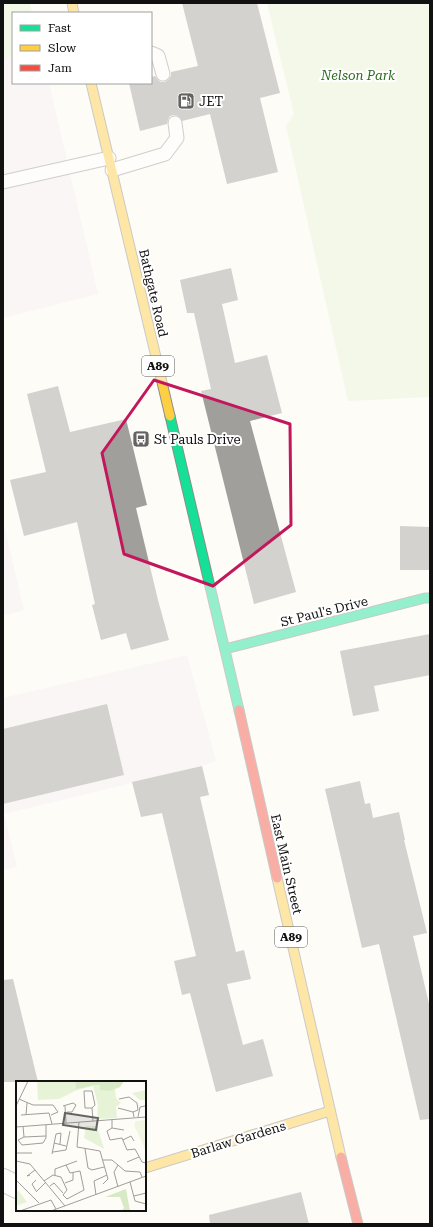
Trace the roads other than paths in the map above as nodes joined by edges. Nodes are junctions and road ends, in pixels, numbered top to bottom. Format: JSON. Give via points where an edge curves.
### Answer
{"nodes":[{"id":1,"x":152,"y":53,"type":"edge"},
{"id":2,"x":163,"y":74,"type":"dead end"},
{"id":3,"x":91,"y":84,"type":"edge"},
{"id":4,"x":175,"y":123,"type":"dead end"},
{"id":5,"x":110,"y":164,"type":"junction"},
{"id":6,"x":3,"y":182,"type":"edge"},
{"id":7,"x":430,"y":598,"type":"edge"},
{"id":8,"x":225,"y":649,"type":"junction"},
{"id":9,"x":330,"y":1111,"type":"junction"},
{"id":10,"x":146,"y":1168,"type":"edge"},
{"id":11,"x":3,"y":1180,"type":"edge"},
{"id":12,"x":16,"y":1186,"type":"edge"},
{"id":13,"x":358,"y":1224,"type":"edge"}],
"edges":[{"from":1,"to":2,"type":"lane","via":[[158,56]]},
{"from":3,"to":5,"type":"main road","name":"Bathgate Road","number":"A89"},
{"from":4,"to":5,"type":"lane","via":[[177,138],[165,154]]},
{"from":5,"to":6,"type":"lane"},
{"from":5,"to":8,"type":"main road","name":"Bathgate Road","number":"A89"},
{"from":7,"to":8,"type":"main road","name":"St Paul's Drive"},
{"from":8,"to":9,"type":"main road","name":"East Main Street","number":"A89"},
{"from":9,"to":10,"type":"main road","name":"Barlaw Gardens"},
{"from":9,"to":13,"type":"main road","name":"East Main Street","number":"A89"},
{"from":11,"to":12,"type":"street"}]}
